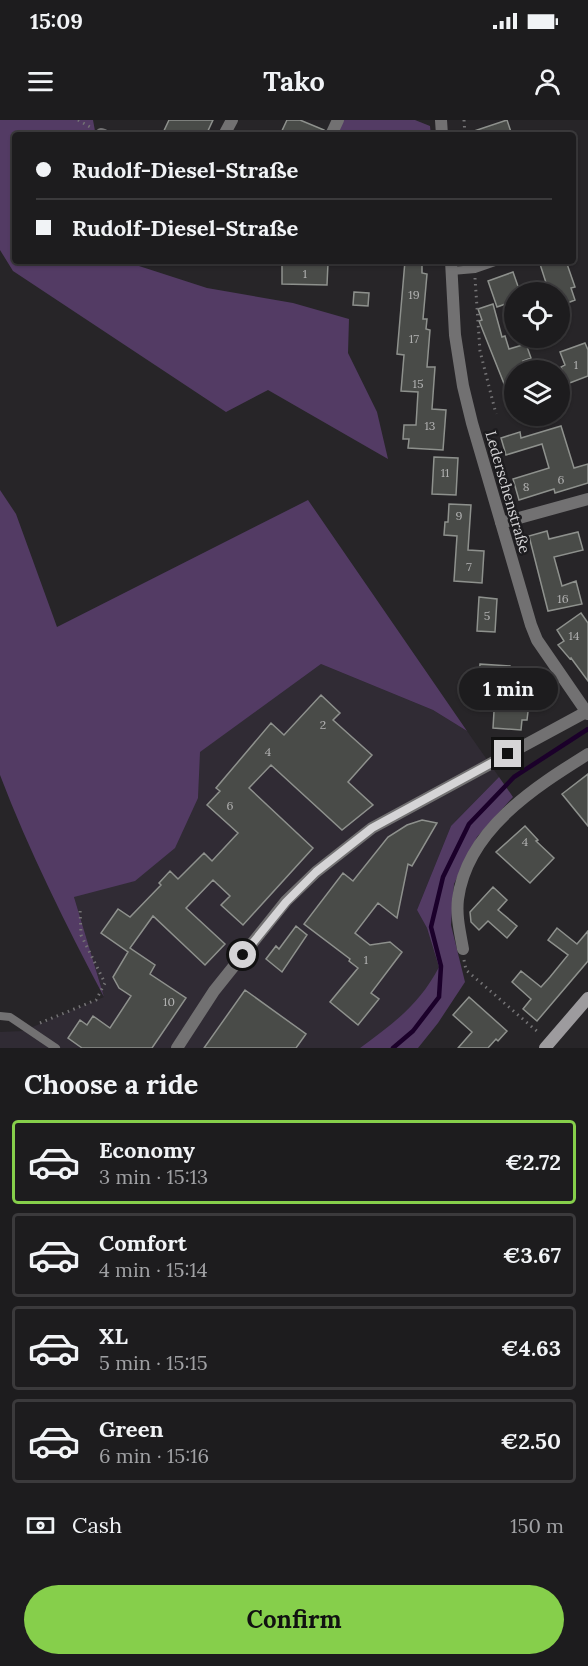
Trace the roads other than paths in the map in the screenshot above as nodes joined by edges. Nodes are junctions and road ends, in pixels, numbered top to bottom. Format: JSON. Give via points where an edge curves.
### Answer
{"nodes":[{"id":1,"x":489,"y":264,"type":"edge"},
{"id":2,"x":451,"y":266,"type":"edge"},
{"id":3,"x":588,"y":499,"type":"edge"},
{"id":4,"x":501,"y":523,"type":"junction"},
{"id":5,"x":587,"y":713,"type":"edge"},
{"id":6,"x":588,"y":754,"type":"edge"},
{"id":7,"x":463,"y":950,"type":"road end"},
{"id":8,"x":588,"y":998,"type":"edge"},
{"id":9,"x":0,"y":1016,"type":"edge"},
{"id":10,"x":548,"y":1045,"type":"edge"},
{"id":11,"x":56,"y":1048,"type":"edge"},
{"id":12,"x":177,"y":1048,"type":"edge"}],
"edges":[{"from":1,"to":2,"type":"lane","via":[[475,269]]},
{"from":2,"to":4,"type":"street","name":"Lederschenstraße","via":[[463,386]]},
{"from":3,"to":4,"type":"street"},
{"from":4,"to":5,"type":"street","name":"Lederschenstraße","via":[[537,640]]},
{"from":5,"to":12,"type":"street","via":[[372,828],[316,872],[286,902],[214,991]]},
{"from":6,"to":7,"type":"street","via":[[510,808],[477,851],[458,898]]},
{"from":8,"to":10,"type":"street"},
{"from":9,"to":11,"type":"lane","via":[[10,1017]]}]}
